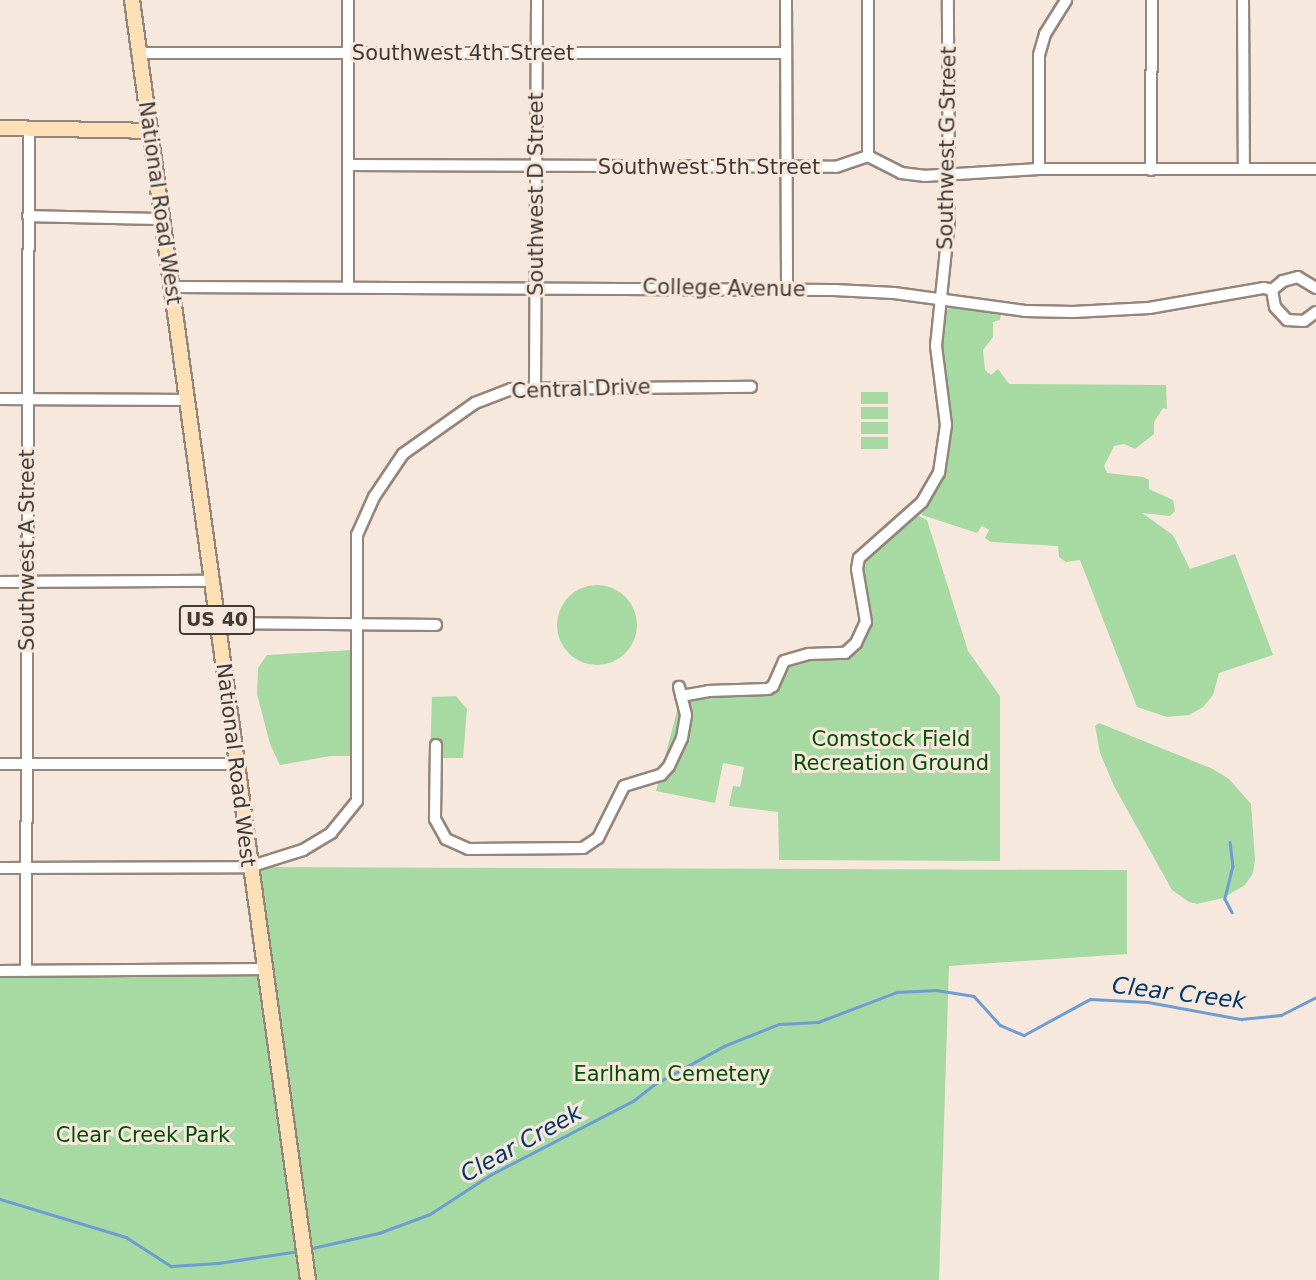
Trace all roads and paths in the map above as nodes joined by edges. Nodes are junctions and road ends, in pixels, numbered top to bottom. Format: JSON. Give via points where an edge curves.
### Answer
{"nodes":[{"id":1,"x":132,"y":0,"type":"edge"},
{"id":2,"x":348,"y":0,"type":"edge"},
{"id":3,"x":537,"y":0,"type":"edge"},
{"id":4,"x":786,"y":0,"type":"edge"},
{"id":5,"x":868,"y":0,"type":"edge"},
{"id":6,"x":948,"y":0,"type":"edge"},
{"id":7,"x":1066,"y":0,"type":"edge"},
{"id":8,"x":1152,"y":0,"type":"edge"},
{"id":9,"x":1243,"y":0,"type":"edge"},
{"id":10,"x":348,"y":52,"type":"junction"},
{"id":11,"x":141,"y":53,"type":"junction"},
{"id":12,"x":537,"y":53,"type":"junction"},
{"id":13,"x":786,"y":53,"type":"junction"},
{"id":14,"x":0,"y":128,"type":"edge"},
{"id":15,"x":29,"y":128,"type":"junction"},
{"id":16,"x":150,"y":131,"type":"junction"},
{"id":17,"x":868,"y":156,"type":"junction"},
{"id":18,"x":348,"y":165,"type":"junction"},
{"id":19,"x":537,"y":166,"type":"junction"},
{"id":20,"x":786,"y":167,"type":"junction"},
{"id":21,"x":1039,"y":169,"type":"junction"},
{"id":22,"x":1316,"y":169,"type":"edge"},
{"id":23,"x":1151,"y":170,"type":"junction"},
{"id":24,"x":1244,"y":170,"type":"junction"},
{"id":25,"x":948,"y":174,"type":"junction"},
{"id":26,"x":28,"y":216,"type":"junction"},
{"id":27,"x":164,"y":219,"type":"junction"},
{"id":28,"x":172,"y":287,"type":"junction"},
{"id":29,"x":348,"y":287,"type":"junction"},
{"id":30,"x":537,"y":288,"type":"junction"},
{"id":31,"x":787,"y":289,"type":"junction"},
{"id":32,"x":1272,"y":289,"type":"junction"},
{"id":33,"x":1316,"y":289,"type":"edge"},
{"id":34,"x":940,"y":302,"type":"junction"},
{"id":35,"x":1316,"y":312,"type":"edge"},
{"id":36,"x":535,"y":387,"type":"junction"},
{"id":37,"x":751,"y":387,"type":"dead end"},
{"id":38,"x":0,"y":399,"type":"edge"},
{"id":39,"x":28,"y":399,"type":"junction"},
{"id":40,"x":187,"y":400,"type":"junction"},
{"id":41,"x":211,"y":581,"type":"junction"},
{"id":42,"x":0,"y":582,"type":"edge"},
{"id":43,"x":27,"y":582,"type":"junction"},
{"id":44,"x":218,"y":623,"type":"junction"},
{"id":45,"x":358,"y":624,"type":"junction"},
{"id":46,"x":436,"y":625,"type":"dead end"},
{"id":47,"x":436,"y":745,"type":"dead end"},
{"id":48,"x":0,"y":764,"type":"edge"},
{"id":49,"x":26,"y":764,"type":"junction"},
{"id":50,"x":236,"y":764,"type":"junction"},
{"id":51,"x":249,"y":867,"type":"junction"},
{"id":52,"x":0,"y":868,"type":"edge"},
{"id":53,"x":26,"y":868,"type":"junction"},
{"id":54,"x":264,"y":969,"type":"junction"},
{"id":55,"x":0,"y":971,"type":"edge"},
{"id":56,"x":26,"y":971,"type":"junction"},
{"id":57,"x":308,"y":1280,"type":"edge"}],
"edges":[{"from":1,"to":11,"type":"main road","name":"National Road West","number":"US 40"},
{"from":2,"to":10,"type":"street"},
{"from":3,"to":12,"type":"street","name":"Southwest D Street"},
{"from":4,"to":13,"type":"street"},
{"from":5,"to":17,"type":"street"},
{"from":6,"to":25,"type":"street","name":"Southwest G Street"},
{"from":7,"to":21,"type":"street","via":[[1045,34],[1039,55]]},
{"from":8,"to":23,"type":"street"},
{"from":9,"to":24,"type":"street"},
{"from":10,"to":11,"type":"street","name":"Southwest 4th Street"},
{"from":10,"to":12,"type":"street","name":"Southwest 4th Street"},
{"from":10,"to":18,"type":"street"},
{"from":11,"to":16,"type":"main road","name":"National Road West","number":"US 40"},
{"from":12,"to":13,"type":"street","name":"Southwest 4th Street"},
{"from":12,"to":19,"type":"street","name":"Southwest D Street"},
{"from":13,"to":20,"type":"street"},
{"from":14,"to":15,"type":"main road"},
{"from":15,"to":16,"type":"main road"},
{"from":15,"to":26,"type":"street","name":"Southwest A Street"},
{"from":16,"to":27,"type":"main road","name":"National Road West","number":"US 40"},
{"from":17,"to":20,"type":"street","name":"Southwest 5th Street","via":[[836,167]]},
{"from":17,"to":25,"type":"street","via":[[908,175]]},
{"from":18,"to":19,"type":"street","name":"Southwest 5th Street"},
{"from":18,"to":29,"type":"street"},
{"from":19,"to":20,"type":"street","name":"Southwest 5th Street"},
{"from":19,"to":30,"type":"street","name":"Southwest D Street"},
{"from":20,"to":31,"type":"street"},
{"from":21,"to":23,"type":"street"},
{"from":21,"to":25,"type":"street"},
{"from":22,"to":24,"type":"street"},
{"from":23,"to":24,"type":"street"},
{"from":25,"to":34,"type":"street","name":"Southwest G Street","via":[[948,240]]},
{"from":26,"to":27,"type":"street"},
{"from":26,"to":39,"type":"street","name":"Southwest A Street"},
{"from":27,"to":28,"type":"main road","name":"National Road West","number":"US 40"},
{"from":28,"to":29,"type":"street","name":"College Avenue"},
{"from":28,"to":40,"type":"main road","name":"National Road West","number":"US 40"},
{"from":29,"to":30,"type":"street","name":"College Avenue"},
{"from":30,"to":31,"type":"street","name":"College Avenue"},
{"from":30,"to":36,"type":"street","name":"Southwest D Street"},
{"from":31,"to":34,"type":"street","name":"College Avenue","via":[[894,293]]},
{"from":32,"to":33,"type":"street","name":"College Avenue","via":[[1298,277]]},
{"from":32,"to":34,"type":"street","name":"College Avenue","via":[[1100,312],[1025,311]]},
{"from":32,"to":35,"type":"street","via":[[1275,307],[1287,320],[1304,321]]},
{"from":34,"to":47,"type":"street","name":"Southwest G Street","via":[[936,360],[945,409],[943,459],[922,502],[859,558],[866,622],[845,653],[809,654],[784,661],[768,690],[680,692],[686,715],[669,766],[661,775],[624,786],[598,838],[583,848],[468,849],[446,839],[435,819]]},
{"from":36,"to":37,"type":"street","name":"Central Drive"},
{"from":36,"to":45,"type":"street","name":"Central Drive","via":[[496,393],[475,402],[403,454],[357,535]]},
{"from":38,"to":39,"type":"street"},
{"from":39,"to":40,"type":"street"},
{"from":39,"to":43,"type":"street","name":"Southwest A Street"},
{"from":40,"to":41,"type":"main road","name":"National Road West","number":"US 40"},
{"from":41,"to":43,"type":"street"},
{"from":41,"to":44,"type":"main road","name":"National Road West","number":"US 40"},
{"from":42,"to":43,"type":"street"},
{"from":43,"to":49,"type":"street","name":"Southwest A Street"},
{"from":44,"to":45,"type":"street"},
{"from":44,"to":50,"type":"main road","name":"National Road West","number":"US 40"},
{"from":45,"to":46,"type":"street"},
{"from":45,"to":51,"type":"street","name":"Central Drive","via":[[357,801],[331,833],[303,850]]},
{"from":48,"to":49,"type":"street"},
{"from":49,"to":50,"type":"street"},
{"from":49,"to":53,"type":"street","name":"Southwest A Street"},
{"from":50,"to":51,"type":"main road","name":"National Road West","number":"US 40"},
{"from":51,"to":53,"type":"street","name":"Central Drive"},
{"from":51,"to":54,"type":"main road","name":"National Road West","number":"US 40"},
{"from":52,"to":53,"type":"street","name":"Central Drive"},
{"from":53,"to":56,"type":"street","name":"Southwest A Street"},
{"from":54,"to":56,"type":"street"},
{"from":54,"to":57,"type":"main road","name":"National Road West","number":"US 40"},
{"from":55,"to":56,"type":"street"}]}
